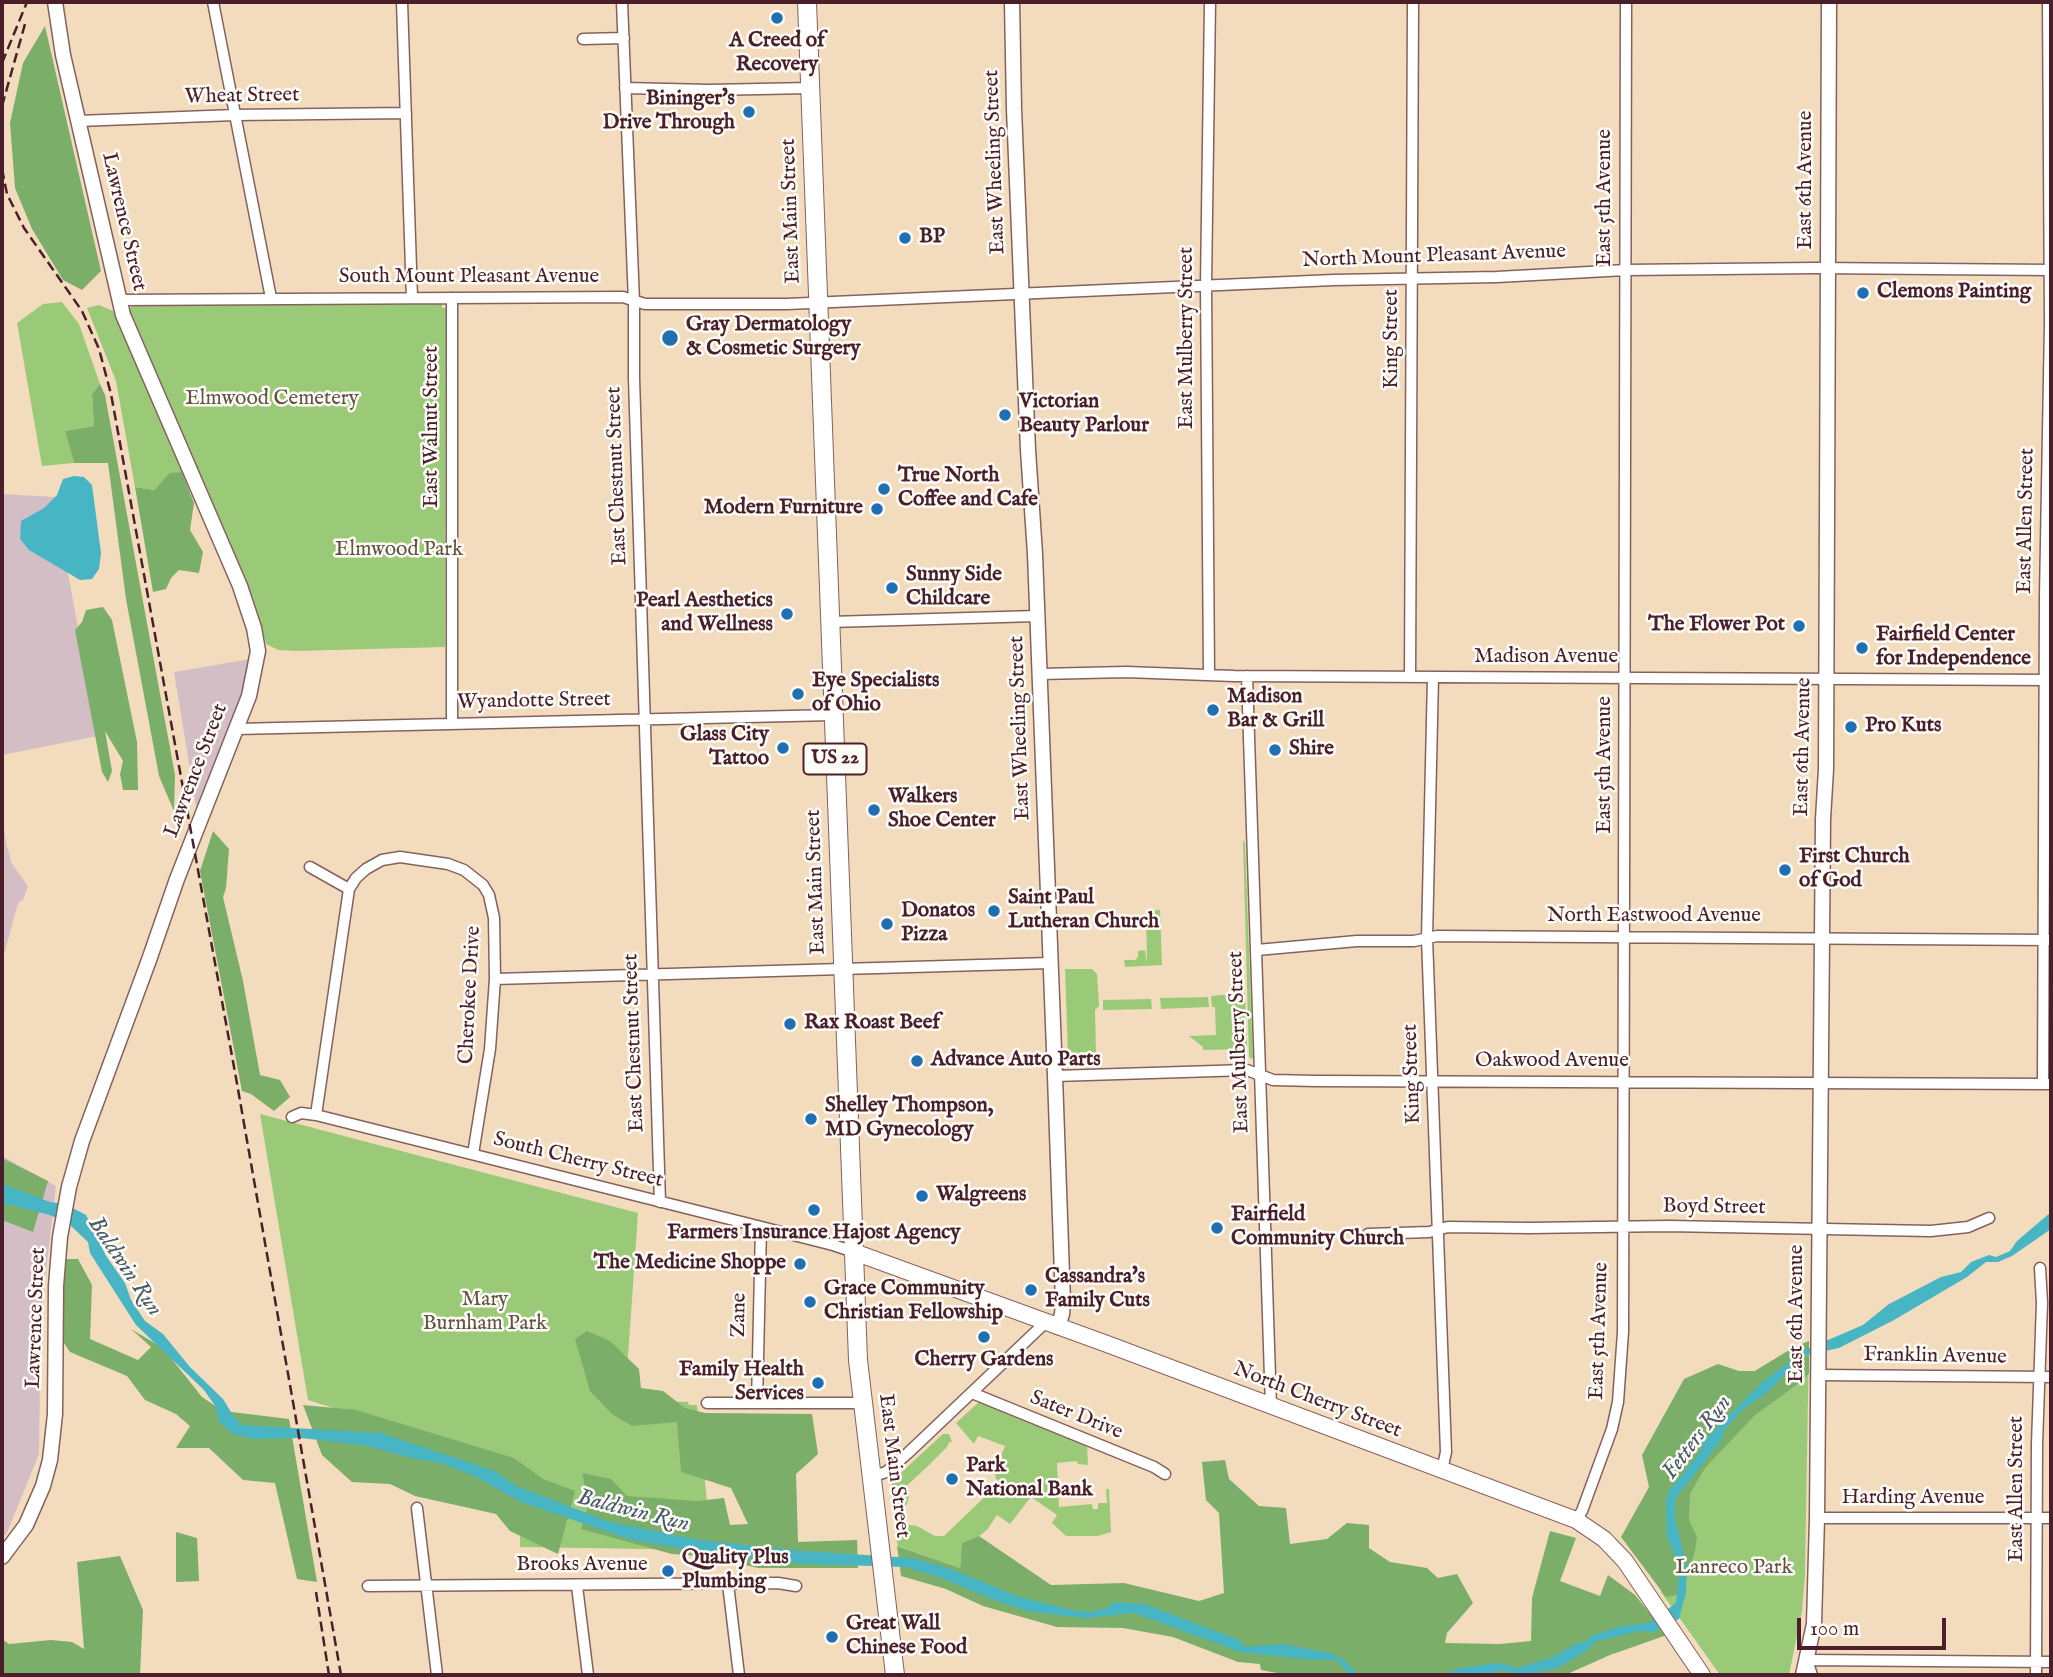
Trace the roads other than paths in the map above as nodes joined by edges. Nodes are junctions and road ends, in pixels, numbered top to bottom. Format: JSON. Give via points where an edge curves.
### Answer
{"nodes":[{"id":1,"x":55,"y":2,"type":"edge"},
{"id":2,"x":213,"y":2,"type":"edge"},
{"id":3,"x":402,"y":2,"type":"edge"},
{"id":4,"x":622,"y":2,"type":"edge"},
{"id":5,"x":807,"y":2,"type":"edge"},
{"id":6,"x":1012,"y":2,"type":"edge"},
{"id":7,"x":1210,"y":2,"type":"edge"},
{"id":8,"x":1413,"y":2,"type":"edge"},
{"id":9,"x":1626,"y":2,"type":"edge"},
{"id":10,"x":1829,"y":2,"type":"edge"},
{"id":11,"x":2048,"y":2,"type":"edge"},
{"id":12,"x":624,"y":38,"type":"junction"},
{"id":13,"x":583,"y":40,"type":"dead end"},
{"id":14,"x":625,"y":88,"type":"junction"},
{"id":15,"x":810,"y":88,"type":"junction"},
{"id":16,"x":406,"y":113,"type":"junction"},
{"id":17,"x":234,"y":115,"type":"junction"},
{"id":18,"x":78,"y":121,"type":"junction"},
{"id":19,"x":1828,"y":269,"type":"junction"},
{"id":20,"x":1626,"y":270,"type":"junction"},
{"id":21,"x":2050,"y":270,"type":"edge"},
{"id":22,"x":1412,"y":278,"type":"junction"},
{"id":23,"x":1206,"y":285,"type":"junction"},
{"id":24,"x":1022,"y":295,"type":"junction"},
{"id":25,"x":271,"y":298,"type":"junction"},
{"id":26,"x":412,"y":298,"type":"junction"},
{"id":27,"x":452,"y":298,"type":"junction"},
{"id":28,"x":119,"y":300,"type":"junction"},
{"id":29,"x":634,"y":302,"type":"junction"},
{"id":30,"x":818,"y":303,"type":"junction"},
{"id":31,"x":1037,"y":616,"type":"junction"},
{"id":32,"x":830,"y":622,"type":"junction"},
{"id":33,"x":1040,"y":674,"type":"junction"},
{"id":34,"x":1209,"y":675,"type":"junction"},
{"id":35,"x":1247,"y":676,"type":"junction"},
{"id":36,"x":1410,"y":677,"type":"junction"},
{"id":37,"x":1433,"y":677,"type":"junction"},
{"id":38,"x":1626,"y":678,"type":"junction"},
{"id":39,"x":1826,"y":680,"type":"junction"},
{"id":40,"x":2048,"y":680,"type":"edge"},
{"id":41,"x":833,"y":715,"type":"junction"},
{"id":42,"x":645,"y":719,"type":"junction"},
{"id":43,"x":452,"y":724,"type":"junction"},
{"id":44,"x":236,"y":729,"type":"junction"},
{"id":45,"x":2047,"y":821,"type":"edge"},
{"id":46,"x":310,"y":867,"type":"dead end"},
{"id":47,"x":349,"y":889,"type":"junction"},
{"id":48,"x":1624,"y":937,"type":"junction"},
{"id":49,"x":1427,"y":938,"type":"junction"},
{"id":50,"x":1822,"y":938,"type":"junction"},
{"id":51,"x":2047,"y":940,"type":"edge"},
{"id":52,"x":1257,"y":950,"type":"junction"},
{"id":53,"x":1050,"y":963,"type":"junction"},
{"id":54,"x":842,"y":969,"type":"junction"},
{"id":55,"x":652,"y":974,"type":"junction"},
{"id":56,"x":495,"y":979,"type":"junction"},
{"id":57,"x":1261,"y":1074,"type":"junction"},
{"id":58,"x":1055,"y":1076,"type":"junction"},
{"id":59,"x":1433,"y":1080,"type":"junction"},
{"id":60,"x":1624,"y":1082,"type":"junction"},
{"id":61,"x":1821,"y":1082,"type":"junction"},
{"id":62,"x":2047,"y":1084,"type":"edge"},
{"id":63,"x":316,"y":1115,"type":"junction"},
{"id":64,"x":292,"y":1117,"type":"dead end"},
{"id":65,"x":473,"y":1154,"type":"junction"},
{"id":66,"x":660,"y":1202,"type":"junction"},
{"id":67,"x":1989,"y":1218,"type":"dead end"},
{"id":68,"x":1623,"y":1226,"type":"junction"},
{"id":69,"x":761,"y":1227,"type":"junction"},
{"id":70,"x":1820,"y":1229,"type":"junction"},
{"id":71,"x":1438,"y":1230,"type":"junction"},
{"id":72,"x":1368,"y":1234,"type":"dead end"},
{"id":73,"x":854,"y":1252,"type":"junction"},
{"id":74,"x":2040,"y":1268,"type":"dead end"},
{"id":75,"x":1052,"y":1324,"type":"junction"},
{"id":76,"x":1819,"y":1369,"type":"junction"},
{"id":77,"x":2038,"y":1377,"type":"junction"},
{"id":78,"x":2051,"y":1377,"type":"edge"},
{"id":79,"x":972,"y":1393,"type":"junction"},
{"id":80,"x":707,"y":1403,"type":"dead end"},
{"id":81,"x":757,"y":1403,"type":"junction"},
{"id":82,"x":861,"y":1403,"type":"junction"},
{"id":83,"x":1270,"y":1407,"type":"junction"},
{"id":84,"x":1442,"y":1470,"type":"junction"},
{"id":85,"x":1165,"y":1474,"type":"dead end"},
{"id":86,"x":871,"y":1477,"type":"junction"},
{"id":87,"x":417,"y":1508,"type":"dead end"},
{"id":88,"x":1817,"y":1518,"type":"junction"},
{"id":89,"x":2036,"y":1518,"type":"junction"},
{"id":90,"x":2051,"y":1518,"type":"edge"},
{"id":91,"x":1576,"y":1520,"type":"junction"},
{"id":92,"x":2,"y":1557,"type":"edge"},
{"id":93,"x":728,"y":1584,"type":"junction"},
{"id":94,"x":368,"y":1586,"type":"dead end"},
{"id":95,"x":426,"y":1586,"type":"junction"},
{"id":96,"x":577,"y":1586,"type":"junction"},
{"id":97,"x":796,"y":1586,"type":"dead end"},
{"id":98,"x":1807,"y":1660,"type":"junction"},
{"id":99,"x":2036,"y":1662,"type":"junction"},
{"id":100,"x":2051,"y":1662,"type":"edge"},
{"id":101,"x":436,"y":1675,"type":"edge"},
{"id":102,"x":588,"y":1675,"type":"edge"},
{"id":103,"x":739,"y":1675,"type":"edge"},
{"id":104,"x":895,"y":1675,"type":"edge"},
{"id":105,"x":1702,"y":1675,"type":"edge"},
{"id":106,"x":1803,"y":1675,"type":"edge"},
{"id":107,"x":1812,"y":1675,"type":"edge"},
{"id":108,"x":2036,"y":1675,"type":"edge"}],
"edges":[{"from":1,"to":18,"type":"street","name":"Lawrence Street"},
{"from":2,"to":17,"type":"street"},
{"from":3,"to":16,"type":"street"},
{"from":4,"to":12,"type":"street","name":"East Chestnut Street"},
{"from":5,"to":15,"type":"main road","name":"East Main Street","number":"US 22"},
{"from":6,"to":24,"type":"street","name":"East Wheeling Street"},
{"from":7,"to":23,"type":"street","name":"East Mulberry Street"},
{"from":8,"to":22,"type":"street","name":"King Street"},
{"from":9,"to":20,"type":"street","name":"East 5th Avenue"},
{"from":10,"to":19,"type":"street","name":"East 6th Avenue"},
{"from":11,"to":21,"type":"street","name":"East Allen Street"},
{"from":12,"to":13,"type":"street"},
{"from":12,"to":14,"type":"street","name":"East Chestnut Street"},
{"from":14,"to":15,"type":"street"},
{"from":14,"to":29,"type":"street","name":"East Chestnut Street"},
{"from":15,"to":30,"type":"main road","name":"East Main Street","number":"US 22"},
{"from":16,"to":17,"type":"street","name":"Wheat Street"},
{"from":16,"to":26,"type":"street"},
{"from":17,"to":18,"type":"street","name":"Wheat Street"},
{"from":17,"to":25,"type":"street"},
{"from":18,"to":28,"type":"street","name":"Lawrence Street"},
{"from":19,"to":20,"type":"street","name":"North Mount Pleasant Avenue"},
{"from":19,"to":21,"type":"street","name":"North Mount Pleasant Avenue"},
{"from":19,"to":39,"type":"street","name":"East 6th Avenue"},
{"from":20,"to":22,"type":"street","name":"North Mount Pleasant Avenue"},
{"from":20,"to":38,"type":"street","name":"East 5th Avenue"},
{"from":21,"to":40,"type":"street","name":"East Allen Street"},
{"from":22,"to":23,"type":"street","name":"North Mount Pleasant Avenue"},
{"from":22,"to":36,"type":"street","name":"King Street"},
{"from":23,"to":24,"type":"street","name":"North Mount Pleasant Avenue"},
{"from":23,"to":34,"type":"street","name":"East Mulberry Street"},
{"from":24,"to":30,"type":"street","name":"North Mount Pleasant Avenue"},
{"from":24,"to":31,"type":"street","name":"East Wheeling Street"},
{"from":25,"to":26,"type":"street","name":"South Mount Pleasant Avenue"},
{"from":25,"to":28,"type":"street","name":"South Mount Pleasant Avenue"},
{"from":26,"to":27,"type":"street","name":"South Mount Pleasant Avenue"},
{"from":27,"to":29,"type":"street","name":"South Mount Pleasant Avenue","via":[[623,297]]},
{"from":27,"to":43,"type":"street","name":"East Walnut Street"},
{"from":28,"to":44,"type":"street","name":"Lawrence Street","via":[[254,628],[255,673]]},
{"from":29,"to":30,"type":"street","name":"South Mount Pleasant Avenue"},
{"from":29,"to":42,"type":"street","name":"East Chestnut Street"},
{"from":30,"to":32,"type":"main road","name":"East Main Street","number":"US 22"},
{"from":31,"to":32,"type":"street"},
{"from":31,"to":33,"type":"street","name":"East Wheeling Street"},
{"from":32,"to":41,"type":"main road","name":"East Main Street","number":"US 22"},
{"from":33,"to":34,"type":"street","name":"Madison Avenue"},
{"from":33,"to":53,"type":"street","name":"East Wheeling Street"},
{"from":34,"to":35,"type":"street","name":"Madison Avenue"},
{"from":35,"to":36,"type":"street","name":"Madison Avenue"},
{"from":35,"to":52,"type":"street","name":"East Mulberry Street"},
{"from":36,"to":37,"type":"street","name":"Madison Avenue"},
{"from":37,"to":38,"type":"street","name":"Madison Avenue"},
{"from":37,"to":49,"type":"street","name":"King Street"},
{"from":38,"to":39,"type":"street","name":"Madison Avenue"},
{"from":38,"to":48,"type":"street","name":"East 5th Avenue"},
{"from":39,"to":40,"type":"street","name":"Madison Avenue"},
{"from":39,"to":50,"type":"street","name":"East 6th Avenue"},
{"from":40,"to":45,"type":"street","name":"East Allen Street"},
{"from":41,"to":42,"type":"street","name":"Wyandotte Street"},
{"from":41,"to":54,"type":"main road","name":"East Main Street","number":"US 22"},
{"from":42,"to":43,"type":"street","name":"Wyandotte Street"},
{"from":42,"to":55,"type":"street","name":"East Chestnut Street"},
{"from":43,"to":44,"type":"street","name":"Wyandotte Street"},
{"from":44,"to":92,"type":"street","name":"Lawrence Street","via":[[82,1141],[67,1198],[55,1286],[55,1414],[50,1460],[26,1525]]},
{"from":45,"to":51,"type":"street","name":"East Allen Street"},
{"from":46,"to":47,"type":"street"},
{"from":47,"to":56,"type":"street","name":"Cherokee Drive","via":[[375,862],[390,858],[449,864],[464,870],[483,886],[493,907]]},
{"from":47,"to":63,"type":"street"},
{"from":48,"to":49,"type":"street","name":"North Eastwood Avenue"},
{"from":48,"to":50,"type":"street","name":"North Eastwood Avenue"},
{"from":48,"to":60,"type":"street","name":"East 5th Avenue"},
{"from":49,"to":52,"type":"street","name":"North Eastwood Avenue"},
{"from":49,"to":59,"type":"street","name":"King Street"},
{"from":50,"to":51,"type":"street","name":"North Eastwood Avenue"},
{"from":50,"to":61,"type":"street","name":"East 6th Avenue"},
{"from":51,"to":62,"type":"street","name":"East Allen Street"},
{"from":52,"to":57,"type":"street","name":"East Mulberry Street"},
{"from":53,"to":54,"type":"street"},
{"from":53,"to":58,"type":"street","name":"East Wheeling Street"},
{"from":54,"to":55,"type":"street"},
{"from":54,"to":73,"type":"main road","name":"East Main Street","number":"US 22"},
{"from":55,"to":56,"type":"street"},
{"from":55,"to":66,"type":"street","name":"East Chestnut Street"},
{"from":56,"to":65,"type":"street","name":"Cherokee Drive","via":[[486,1080]]},
{"from":57,"to":58,"type":"street","name":"Oakwood Avenue","via":[[1249,1070]]},
{"from":57,"to":59,"type":"street","name":"Oakwood Avenue","via":[[1273,1080]]},
{"from":57,"to":83,"type":"street","name":"East Mulberry Street"},
{"from":58,"to":75,"type":"street","name":"East Wheeling Street","via":[[1063,1303],[1062,1314]]},
{"from":59,"to":60,"type":"street","name":"Oakwood Avenue"},
{"from":59,"to":71,"type":"street","name":"King Street"},
{"from":60,"to":61,"type":"street","name":"Oakwood Avenue"},
{"from":60,"to":68,"type":"street","name":"East 5th Avenue"},
{"from":61,"to":62,"type":"street","name":"Oakwood Avenue"},
{"from":61,"to":70,"type":"street","name":"East 6th Avenue"},
{"from":63,"to":64,"type":"street","name":"South Cherry Street"},
{"from":63,"to":65,"type":"street","name":"South Cherry Street"},
{"from":65,"to":66,"type":"street","name":"South Cherry Street"},
{"from":66,"to":69,"type":"street","name":"South Cherry Street"},
{"from":67,"to":70,"type":"street","name":"Boyd Street","via":[[1945,1231]]},
{"from":68,"to":70,"type":"street","name":"Boyd Street"},
{"from":68,"to":71,"type":"street","name":"Boyd Street"},
{"from":68,"to":91,"type":"street","name":"East 5th Avenue","via":[[1618,1402],[1603,1455]]},
{"from":69,"to":73,"type":"street","name":"South Cherry Street"},
{"from":69,"to":81,"type":"street","name":"Zane"},
{"from":70,"to":76,"type":"street","name":"East 6th Avenue"},
{"from":71,"to":72,"type":"street","name":"Boyd Street"},
{"from":71,"to":84,"type":"street","name":"King Street","via":[[1446,1452]]},
{"from":73,"to":75,"type":"main road","name":"North Cherry Street"},
{"from":73,"to":82,"type":"main road","name":"East Main Street","number":"US 22"},
{"from":74,"to":77,"type":"street","name":"East Allen Street"},
{"from":75,"to":79,"type":"street"},
{"from":75,"to":83,"type":"main road","name":"North Cherry Street"},
{"from":76,"to":77,"type":"street","name":"Franklin Avenue"},
{"from":76,"to":88,"type":"street","name":"East 6th Avenue"},
{"from":77,"to":78,"type":"street","name":"Franklin Avenue"},
{"from":77,"to":89,"type":"street","name":"East Allen Street"},
{"from":79,"to":85,"type":"street","name":"Sater Drive"},
{"from":79,"to":86,"type":"street","via":[[886,1472]]},
{"from":80,"to":81,"type":"street"},
{"from":81,"to":82,"type":"street"},
{"from":82,"to":86,"type":"main road","name":"East Main Street","number":"US 22"},
{"from":83,"to":84,"type":"main road","name":"North Cherry Street"},
{"from":84,"to":91,"type":"main road","name":"North Cherry Street"},
{"from":86,"to":104,"type":"main road","name":"East Main Street","number":"US 22"},
{"from":87,"to":95,"type":"street"},
{"from":88,"to":89,"type":"street","name":"Harding Avenue"},
{"from":88,"to":98,"type":"street","name":"East 6th Avenue","via":[[1815,1614]]},
{"from":89,"to":90,"type":"street","name":"Harding Avenue"},
{"from":89,"to":99,"type":"street","name":"East Allen Street"},
{"from":91,"to":105,"type":"main road","name":"North Cherry Street","via":[[1616,1550]]},
{"from":93,"to":96,"type":"street","name":"Brooks Avenue"},
{"from":93,"to":97,"type":"street","name":"Brooks Avenue"},
{"from":93,"to":103,"type":"street"},
{"from":94,"to":95,"type":"street","name":"Brooks Avenue"},
{"from":95,"to":96,"type":"street","name":"Brooks Avenue"},
{"from":95,"to":101,"type":"street"},
{"from":96,"to":102,"type":"street"},
{"from":98,"to":99,"type":"street"},
{"from":98,"to":106,"type":"street","name":"East 6th Avenue"},
{"from":98,"to":107,"type":"street","name":"East 6th Avenue"},
{"from":99,"to":100,"type":"street"},
{"from":99,"to":108,"type":"street","name":"East Allen Street"}]}
